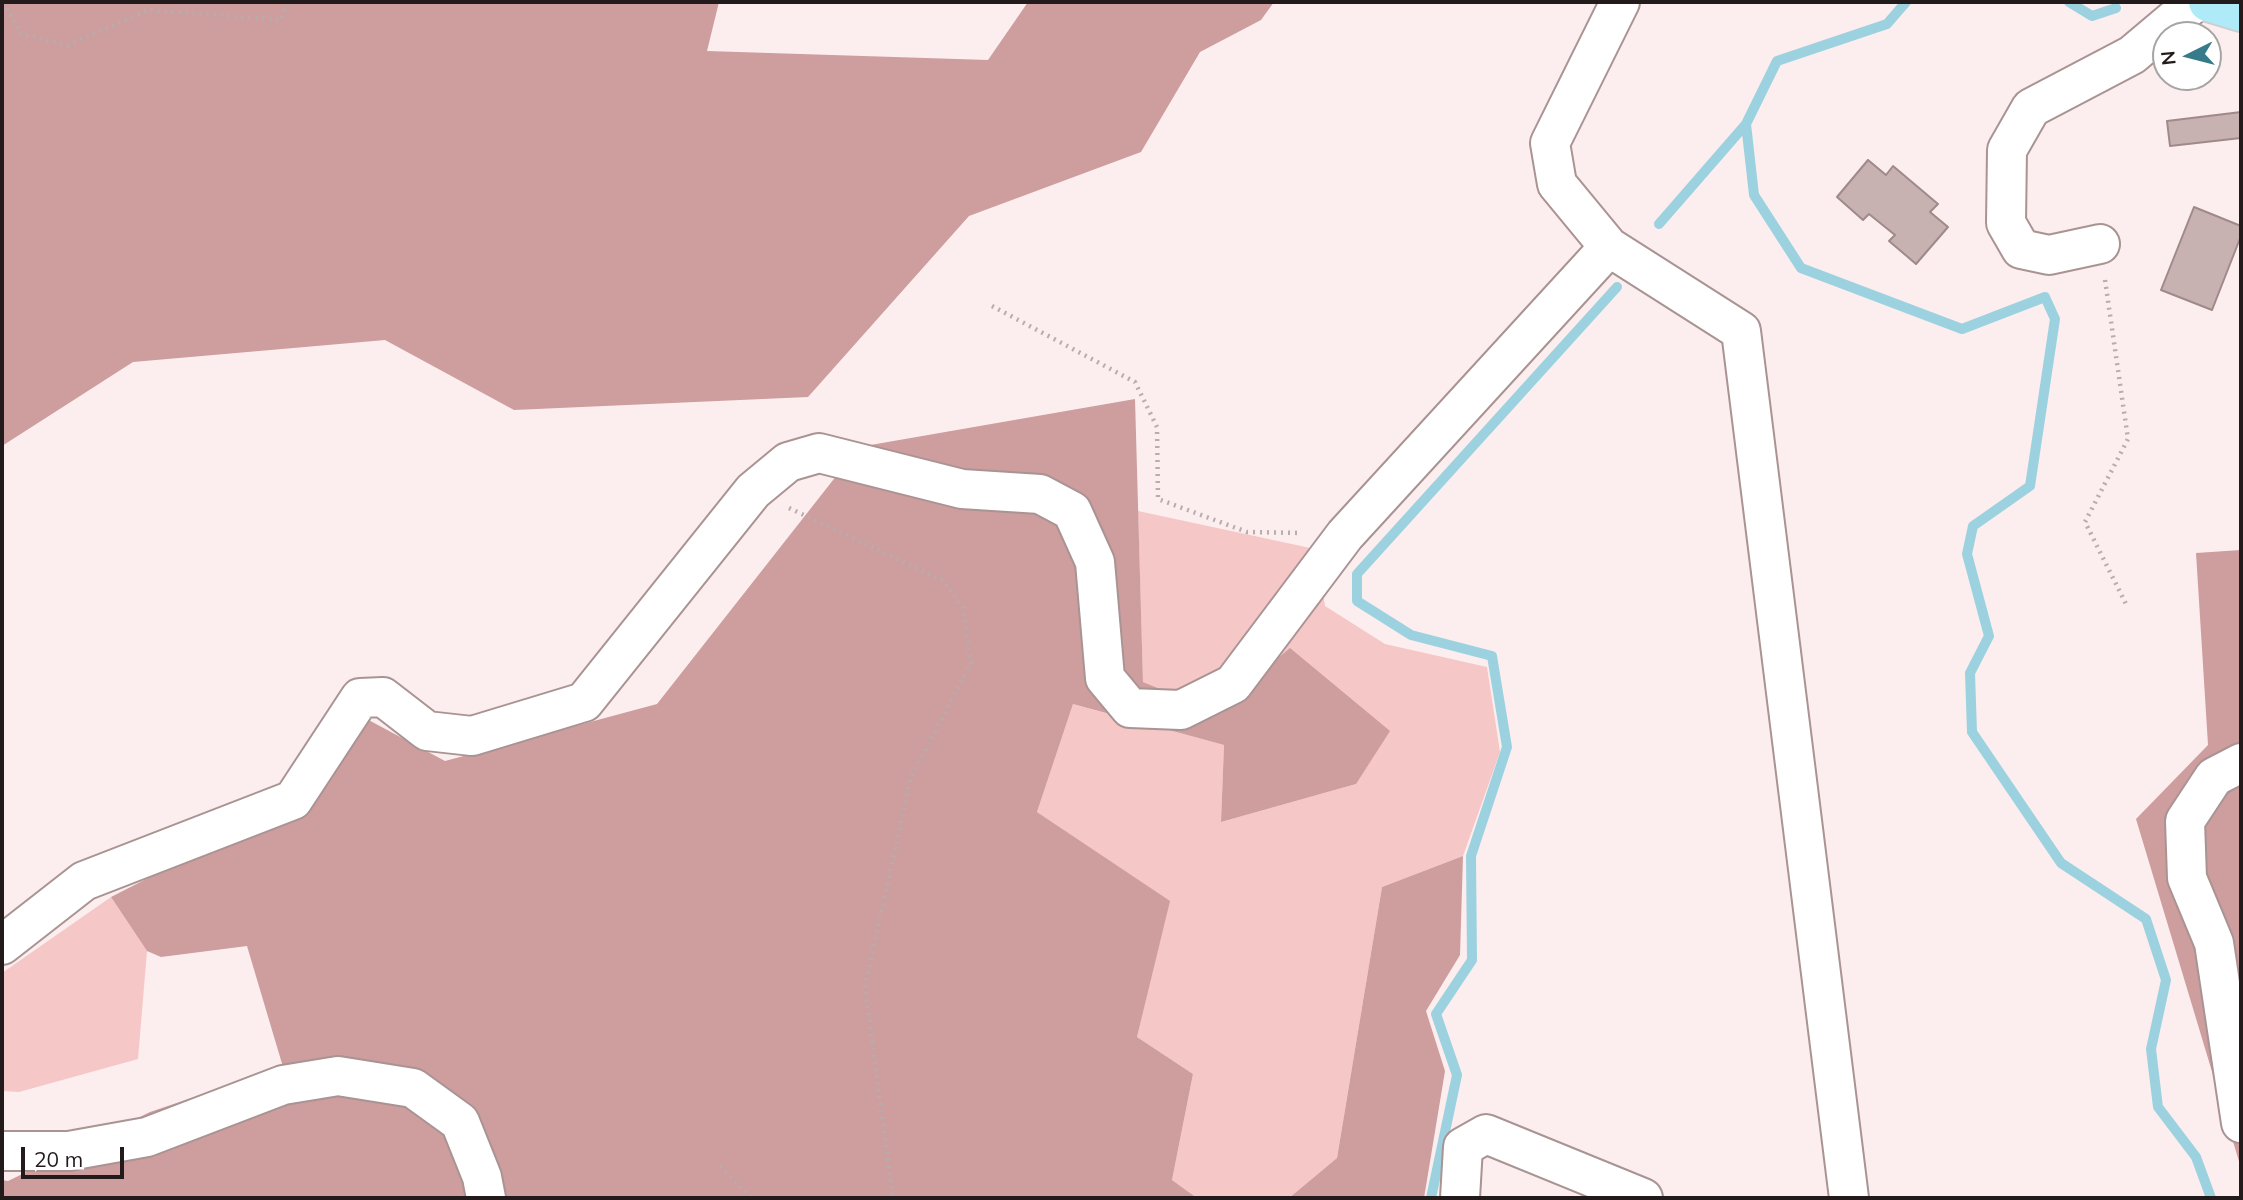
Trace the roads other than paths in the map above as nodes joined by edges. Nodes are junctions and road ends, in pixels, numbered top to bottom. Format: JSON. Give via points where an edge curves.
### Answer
{"nodes":[{"id":1,"x":1620,"y":2,"type":"edge"},
{"id":2,"x":2195,"y":2,"type":"edge"},
{"id":3,"x":2208,"y":2,"type":"edge"},
{"id":4,"x":2241,"y":12,"type":"edge"},
{"id":5,"x":2100,"y":244,"type":"road end"},
{"id":6,"x":1609,"y":247,"type":"junction"},
{"id":7,"x":2241,"y":763,"type":"edge"},
{"id":8,"x":2,"y":945,"type":"edge"},
{"id":9,"x":2241,"y":1123,"type":"edge"},
{"id":10,"x":2,"y":1152,"type":"edge"},
{"id":11,"x":485,"y":1198,"type":"edge"},
{"id":12,"x":1460,"y":1198,"type":"edge"},
{"id":13,"x":1643,"y":1198,"type":"edge"},
{"id":14,"x":1849,"y":1198,"type":"edge"}],
"edges":[{"from":1,"to":6,"type":"street","via":[[1550,143],[1557,184]]},
{"from":2,"to":5,"type":"street","via":[[2132,55],[2031,108],[2007,150],[2006,223],[2021,248],[2049,255]]},
{"from":3,"to":4,"type":"main road"},
{"from":6,"to":8,"type":"street","via":[[1345,535],[1233,684],[1181,710],[1130,708],[1105,678],[1095,562],[1072,511],[1040,494],[962,489],[818,453],[788,462],[753,491],[584,702],[472,736],[428,731],[383,697],[360,698],[293,800],[84,881]]},
{"from":6,"to":14,"type":"street","via":[[1741,331]]},
{"from":7,"to":9,"type":"street","via":[[2214,777],[2185,821],[2187,878],[2214,943]]},
{"from":10,"to":11,"type":"street","via":[[69,1151],[147,1137],[283,1085],[338,1076],[413,1088],[460,1122],[482,1177]]},
{"from":12,"to":13,"type":"street","via":[[1463,1147],[1486,1134]]}]}
